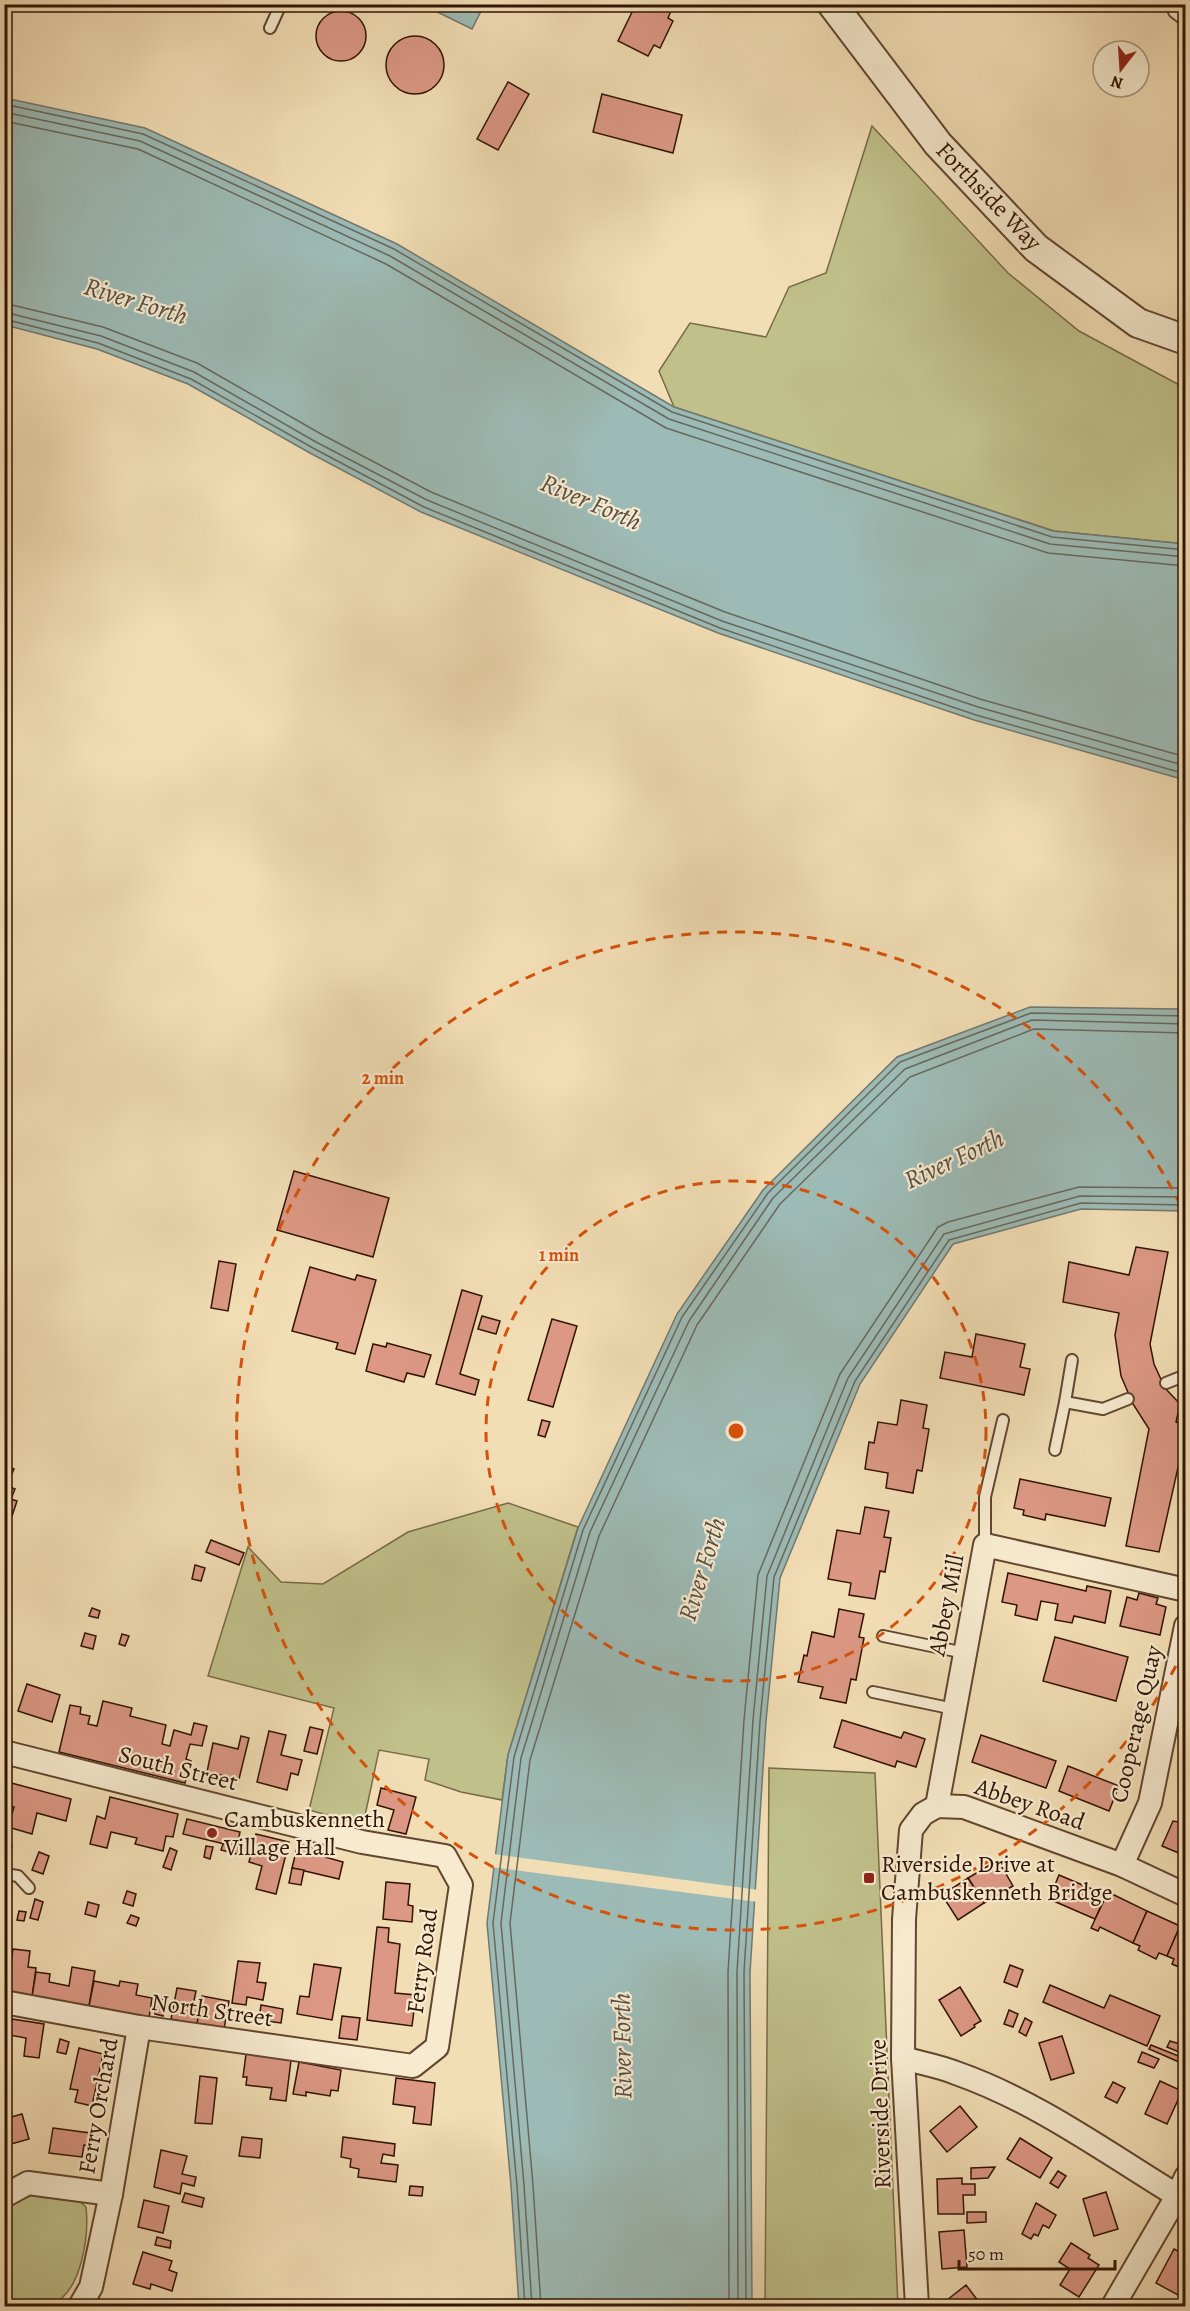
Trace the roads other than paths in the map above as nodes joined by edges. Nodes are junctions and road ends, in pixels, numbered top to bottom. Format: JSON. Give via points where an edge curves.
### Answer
{"nodes":[{"id":1,"x":281,"y":4,"type":"edge"},
{"id":2,"x":832,"y":4,"type":"edge"},
{"id":3,"x":1173,"y":4,"type":"edge"},
{"id":4,"x":1185,"y":21,"type":"edge"},
{"id":5,"x":270,"y":28,"type":"dead end"},
{"id":6,"x":1185,"y":340,"type":"edge"},
{"id":7,"x":1072,"y":1360,"type":"dead end"},
{"id":8,"x":1185,"y":1375,"type":"edge"},
{"id":9,"x":1166,"y":1383,"type":"dead end"},
{"id":10,"x":1128,"y":1400,"type":"dead end"},
{"id":11,"x":1065,"y":1402,"type":"junction"},
{"id":12,"x":1002,"y":1420,"type":"dead end"},
{"id":13,"x":1055,"y":1450,"type":"dead end"},
{"id":14,"x":985,"y":1545,"type":"junction"},
{"id":15,"x":1185,"y":1590,"type":"edge"},
{"id":16,"x":1185,"y":1626,"type":"edge"},
{"id":17,"x":883,"y":1636,"type":"dead end"},
{"id":18,"x":965,"y":1653,"type":"junction"},
{"id":19,"x":873,"y":1692,"type":"dead end"},
{"id":20,"x":954,"y":1709,"type":"junction"},
{"id":21,"x":4,"y":1752,"type":"edge"},
{"id":22,"x":937,"y":1806,"type":"junction"},
{"id":23,"x":445,"y":1856,"type":"joint"},
{"id":24,"x":1122,"y":1865,"type":"junction"},
{"id":25,"x":4,"y":1874,"type":"edge"},
{"id":26,"x":29,"y":1888,"type":"dead end"},
{"id":27,"x":1185,"y":1895,"type":"edge"},
{"id":28,"x":904,"y":1919,"type":"joint"},
{"id":29,"x":4,"y":2002,"type":"edge"},
{"id":30,"x":139,"y":2027,"type":"junction"},
{"id":31,"x":903,"y":2058,"type":"junction"},
{"id":32,"x":413,"y":2066,"type":"joint"},
{"id":33,"x":1183,"y":2191,"type":"edge"},
{"id":34,"x":111,"y":2194,"type":"junction"},
{"id":35,"x":4,"y":2196,"type":"edge"},
{"id":36,"x":80,"y":2307,"type":"edge"},
{"id":37,"x":917,"y":2307,"type":"edge"},
{"id":38,"x":1113,"y":2307,"type":"edge"}],
"edges":[{"from":1,"to":5,"type":"lane"},
{"from":2,"to":6,"type":"street","name":"Forthside Way","via":[[938,144],[1036,248],[1138,322]]},
{"from":3,"to":4,"type":"lane","via":[[1174,12]]},
{"from":7,"to":11,"type":"lane"},
{"from":8,"to":9,"type":"lane"},
{"from":10,"to":11,"type":"lane","via":[[1103,1409]]},
{"from":11,"to":13,"type":"lane"},
{"from":12,"to":14,"type":"lane","via":[[985,1497]]},
{"from":14,"to":15,"type":"street","name":"Abbey Mill"},
{"from":14,"to":18,"type":"street","name":"Abbey Mill"},
{"from":16,"to":24,"type":"street","name":"Cooperage Quay","via":[[1150,1803]]},
{"from":17,"to":18,"type":"lane"},
{"from":18,"to":20,"type":"street","name":"Abbey Mill"},
{"from":19,"to":20,"type":"lane"},
{"from":20,"to":22,"type":"street","name":"Abbey Mill"},
{"from":21,"to":23,"type":"street","name":"South Street","via":[[363,1842]]},
{"from":22,"to":24,"type":"street","name":"Abbey Road","via":[[964,1807]]},
{"from":22,"to":28,"type":"street","name":"Abbey Road","via":[[923,1814],[912,1830]]},
{"from":23,"to":32,"type":"street","name":"Ferry Road","via":[[461,1885],[437,2047]]},
{"from":24,"to":27,"type":"street","name":"Abbey Road"},
{"from":25,"to":26,"type":"lane","via":[[18,1876]]},
{"from":28,"to":31,"type":"street","name":"Riverside Drive"},
{"from":29,"to":30,"type":"street","name":"North Street"},
{"from":30,"to":32,"type":"street","name":"North Street"},
{"from":30,"to":34,"type":"street","name":"Ferry Orchard"},
{"from":31,"to":33,"type":"street","via":[[956,2073],[1013,2098]]},
{"from":31,"to":37,"type":"street","name":"Riverside Drive"},
{"from":33,"to":38,"type":"street"},
{"from":34,"to":35,"type":"street","name":"Ferry Orchard","via":[[28,2183]]},
{"from":34,"to":36,"type":"street","name":"Ferry Orchard","via":[[91,2287]]}]}
